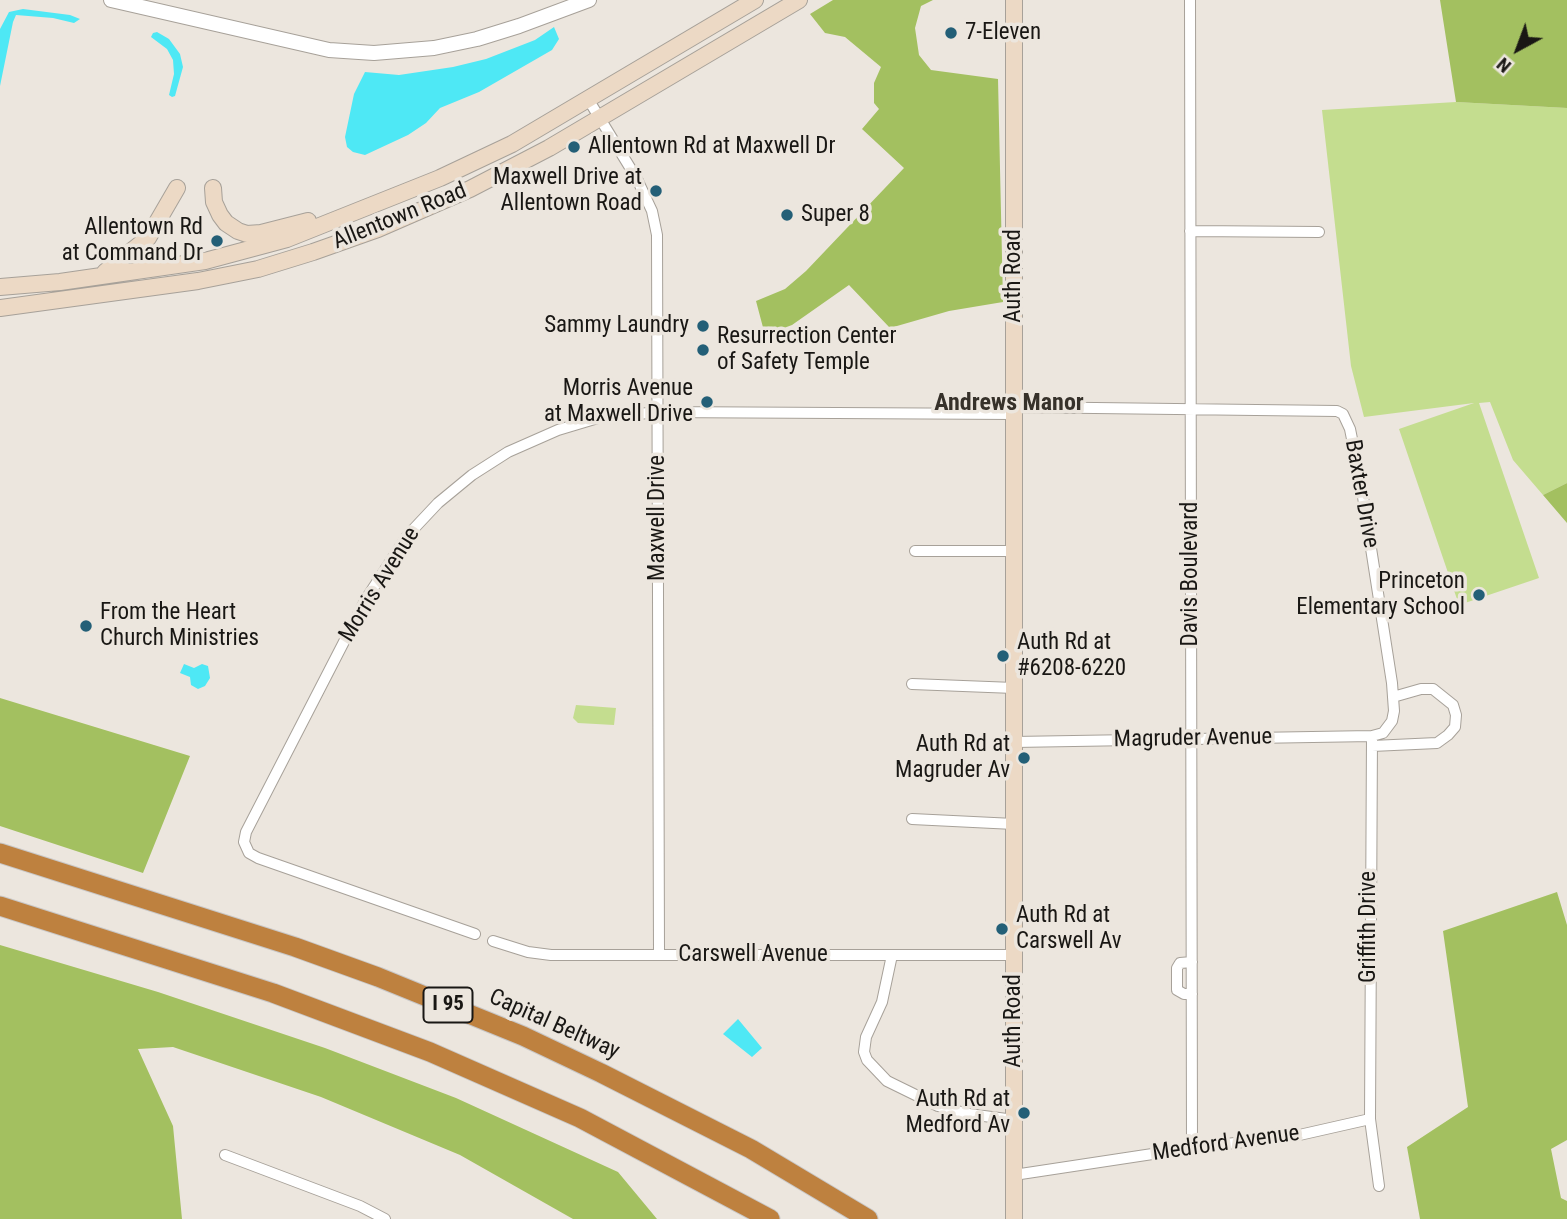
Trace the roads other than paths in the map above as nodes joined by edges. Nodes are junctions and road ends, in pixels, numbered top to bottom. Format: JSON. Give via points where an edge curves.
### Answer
{"nodes":[{"id":1,"x":111,"y":0,"type":"edge"},
{"id":2,"x":550,"y":0,"type":"edge"},
{"id":3,"x":569,"y":0,"type":"edge"},
{"id":4,"x":589,"y":0,"type":"edge"},
{"id":5,"x":755,"y":0,"type":"edge"},
{"id":6,"x":799,"y":0,"type":"edge"},
{"id":7,"x":1014,"y":0,"type":"edge"},
{"id":8,"x":1190,"y":0,"type":"edge"},
{"id":9,"x":546,"y":16,"type":"junction"},
{"id":10,"x":589,"y":99,"type":"junction"},
{"id":11,"x":601,"y":118,"type":"junction"},
{"id":12,"x":177,"y":188,"type":"dead end"},
{"id":13,"x":213,"y":188,"type":"dead end"},
{"id":14,"x":372,"y":206,"type":"junction"},
{"id":15,"x":1190,"y":230,"type":"junction"},
{"id":16,"x":1319,"y":232,"type":"dead end"},
{"id":17,"x":99,"y":276,"type":"junction"},
{"id":18,"x":0,"y":287,"type":"edge"},
{"id":19,"x":0,"y":308,"type":"edge"},
{"id":20,"x":1191,"y":409,"type":"junction"},
{"id":21,"x":1014,"y":410,"type":"junction"},
{"id":22,"x":1337,"y":411,"type":"joint"},
{"id":23,"x":658,"y":412,"type":"junction"},
{"id":24,"x":915,"y":551,"type":"dead end"},
{"id":25,"x":1014,"y":551,"type":"junction"},
{"id":26,"x":912,"y":684,"type":"dead end"},
{"id":27,"x":1014,"y":688,"type":"junction"},
{"id":28,"x":1393,"y":697,"type":"junction"},
{"id":29,"x":1191,"y":739,"type":"junction"},
{"id":30,"x":1372,"y":741,"type":"junction"},
{"id":31,"x":1014,"y":742,"type":"junction"},
{"id":32,"x":912,"y":819,"type":"dead end"},
{"id":33,"x":1014,"y":824,"type":"junction"},
{"id":34,"x":0,"y":853,"type":"edge"},
{"id":35,"x":0,"y":906,"type":"edge"},
{"id":36,"x":475,"y":934,"type":"dead end"},
{"id":37,"x":493,"y":941,"type":"dead end"},
{"id":38,"x":659,"y":955,"type":"junction"},
{"id":39,"x":892,"y":955,"type":"junction"},
{"id":40,"x":1014,"y":955,"type":"junction"},
{"id":41,"x":1370,"y":1119,"type":"junction"},
{"id":42,"x":1014,"y":1120,"type":"junction"},
{"id":43,"x":1192,"y":1148,"type":"junction"},
{"id":44,"x":225,"y":1155,"type":"dead end"},
{"id":45,"x":1014,"y":1175,"type":"junction"},
{"id":46,"x":1379,"y":1186,"type":"dead end"},
{"id":47,"x":385,"y":1219,"type":"edge"},
{"id":48,"x":770,"y":1219,"type":"edge"},
{"id":49,"x":868,"y":1219,"type":"edge"},
{"id":50,"x":1014,"y":1219,"type":"edge"}],
"edges":[{"from":1,"to":9,"type":"street","via":[[329,50],[374,53],[477,39]]},
{"from":2,"to":9,"type":"street"},
{"from":3,"to":9,"type":"street"},
{"from":4,"to":9,"type":"street"},
{"from":5,"to":10,"type":"main road","name":"Allentown Road"},
{"from":6,"to":11,"type":"main road","name":"Allentown Road"},
{"from":7,"to":21,"type":"main road","name":"Auth Road"},
{"from":8,"to":15,"type":"street","name":"Davis Boulevard"},
{"from":10,"to":11,"type":"street","name":"Maxwell Drive"},
{"from":10,"to":14,"type":"main road","name":"Allentown Road","via":[[492,153]]},
{"from":11,"to":19,"type":"main road","name":"Allentown Road","via":[[432,207],[313,252],[170,287]]},
{"from":11,"to":23,"type":"street","name":"Maxwell Drive","via":[[637,178],[656,223]]},
{"from":12,"to":17,"type":"main road","via":[[148,238]]},
{"from":13,"to":14,"type":"main road","via":[[214,202],[226,223],[247,234]]},
{"from":14,"to":17,"type":"main road","name":"Allentown Road","via":[[287,239],[218,258]]},
{"from":15,"to":16,"type":"street"},
{"from":15,"to":20,"type":"street","name":"Davis Boulevard"},
{"from":17,"to":18,"type":"main road","name":"Allentown Road"},
{"from":20,"to":21,"type":"street","name":"Morris Avenue"},
{"from":20,"to":22,"type":"street","name":"Morris Avenue"},
{"from":20,"to":29,"type":"street","name":"Davis Boulevard"},
{"from":21,"to":23,"type":"street","name":"Morris Avenue"},
{"from":21,"to":25,"type":"main road","name":"Auth Road"},
{"from":22,"to":28,"type":"street","name":"Baxter Drive","via":[[1350,429],[1361,484]]},
{"from":23,"to":36,"type":"street","name":"Morris Avenue","via":[[598,418],[533,440],[472,475],[429,512],[366,599],[246,832],[245,848],[258,858]]},
{"from":23,"to":38,"type":"street","name":"Maxwell Drive"},
{"from":24,"to":25,"type":"street"},
{"from":25,"to":27,"type":"main road","name":"Auth Road"},
{"from":26,"to":27,"type":"street"},
{"from":27,"to":31,"type":"main road","name":"Auth Road"},
{"from":28,"to":30,"type":"street","name":"Baxter Drive","via":[[1392,721]]},
{"from":28,"to":30,"type":"street","name":"Magruder Avenue","via":[[1433,689],[1453,705],[1455,727],[1437,743]]},
{"from":29,"to":30,"type":"street","name":"Magruder Avenue"},
{"from":29,"to":31,"type":"street","name":"Magruder Avenue"},
{"from":29,"to":43,"type":"street","name":"Davis Boulevard","via":[[1192,962],[1177,968],[1177,990],[1192,994]]},
{"from":30,"to":41,"type":"street","name":"Griffith Drive"},
{"from":31,"to":33,"type":"main road","name":"Auth Road"},
{"from":32,"to":33,"type":"street"},
{"from":33,"to":40,"type":"main road","name":"Auth Road"},
{"from":34,"to":49,"type":"highway","name":"Capital Beltway","number":"I 95","via":[[295,947],[499,1026],[693,1119]]},
{"from":35,"to":48,"type":"highway","number":"I 95","via":[[273,993],[430,1052],[580,1118]]},
{"from":37,"to":38,"type":"street","name":"Carswell Avenue","via":[[535,954]]},
{"from":38,"to":39,"type":"street","name":"Carswell Avenue"},
{"from":39,"to":40,"type":"street","name":"Carswell Avenue"},
{"from":39,"to":42,"type":"street","via":[[881,1002],[866,1037],[867,1060],[887,1081],[938,1106]]},
{"from":40,"to":42,"type":"main road","name":"Auth Road"},
{"from":41,"to":43,"type":"street","name":"Medford Avenue","via":[[1295,1136]]},
{"from":41,"to":46,"type":"street"},
{"from":42,"to":45,"type":"main road","name":"Auth Road"},
{"from":43,"to":45,"type":"street","name":"Medford Avenue"},
{"from":44,"to":47,"type":"street"},
{"from":45,"to":50,"type":"main road","name":"Auth Road"}]}
